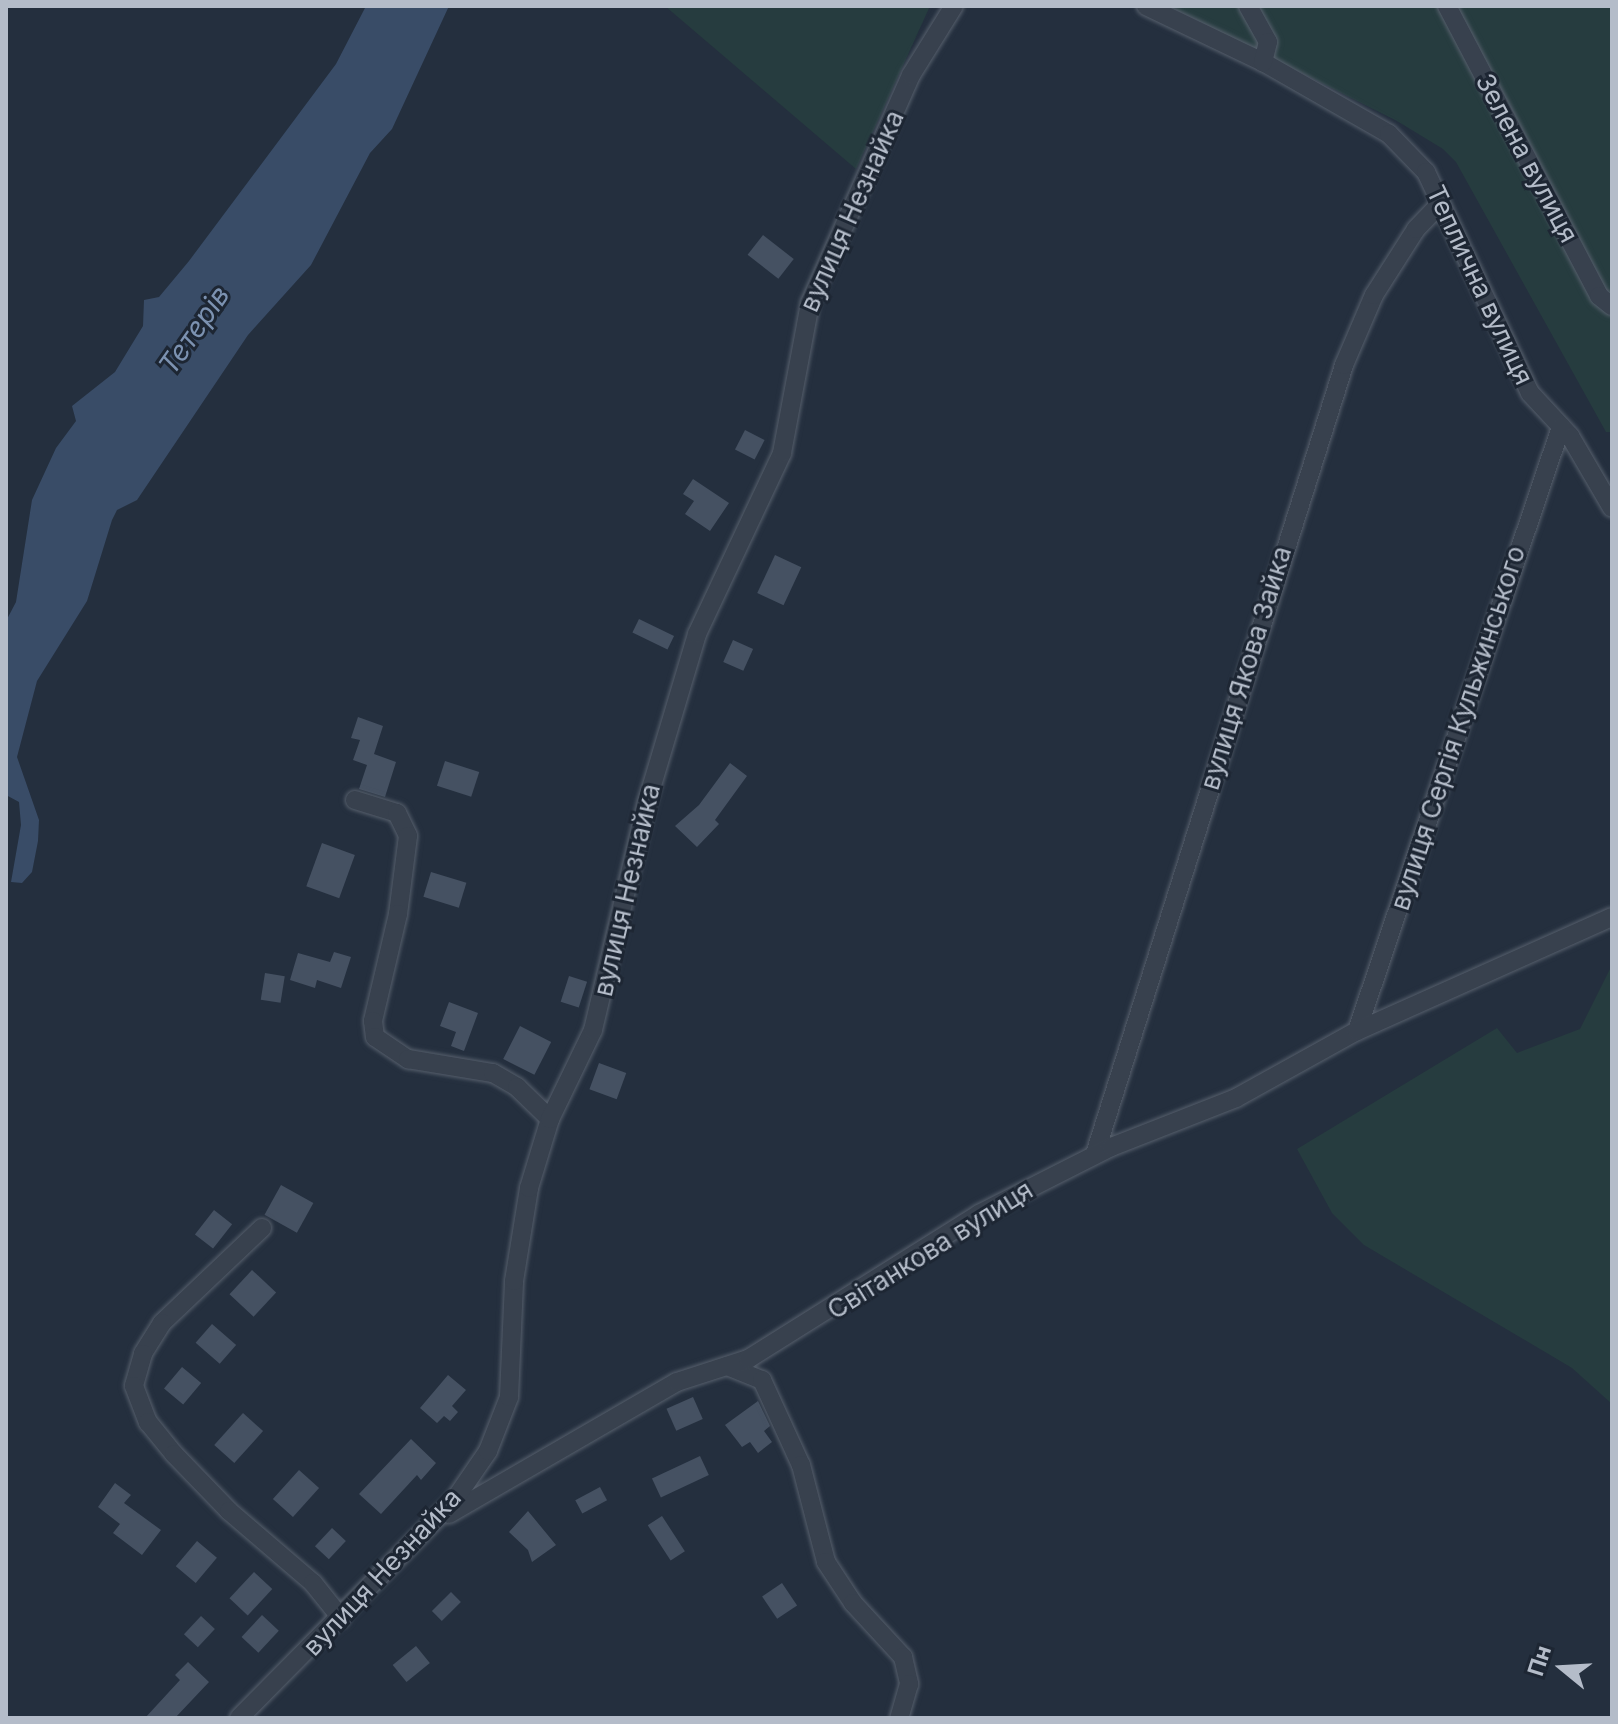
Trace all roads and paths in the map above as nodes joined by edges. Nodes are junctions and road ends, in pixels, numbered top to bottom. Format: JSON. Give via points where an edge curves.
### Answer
{"nodes":[{"id":1,"x":954,"y":6,"type":"edge"},
{"id":2,"x":1146,"y":6,"type":"edge"},
{"id":3,"x":1248,"y":6,"type":"edge"},
{"id":4,"x":1447,"y":6,"type":"edge"},
{"id":5,"x":1263,"y":62,"type":"junction"},
{"id":6,"x":1441,"y":203,"type":"junction"},
{"id":7,"x":1612,"y":306,"type":"edge"},
{"id":8,"x":1561,"y":427,"type":"junction"},
{"id":9,"x":1612,"y":508,"type":"edge"},
{"id":10,"x":355,"y":800,"type":"dead end"},
{"id":11,"x":1612,"y":917,"type":"edge"},
{"id":12,"x":1357,"y":1031,"type":"junction"},
{"id":13,"x":550,"y":1119,"type":"junction"},
{"id":14,"x":1095,"y":1154,"type":"junction"},
{"id":15,"x":262,"y":1228,"type":"dead end"},
{"id":16,"x":727,"y":1366,"type":"junction"},
{"id":17,"x":433,"y":1523,"type":"junction"},
{"id":18,"x":341,"y":1618,"type":"junction"},
{"id":19,"x":239,"y":1718,"type":"edge"},
{"id":20,"x":899,"y":1718,"type":"edge"}],
"edges":[{"from":1,"to":13,"type":"street","name":"вулиця Незнайка","via":[[911,75],[805,315],[782,453],[697,634],[647,802],[593,1030]]},
{"from":2,"to":5,"type":"street","name":"Теплична вулиця"},
{"from":3,"to":5,"type":"street","via":[[1268,42]]},
{"from":4,"to":7,"type":"street","name":"Зелена вулиця","via":[[1599,296]]},
{"from":5,"to":6,"type":"street","name":"Теплична вулиця","via":[[1389,134],[1426,172]]},
{"from":6,"to":8,"type":"street","name":"Теплична вулиця","via":[[1530,393]]},
{"from":6,"to":14,"type":"street","name":"вулиця Якова Зайка","via":[[1416,229],[1374,295],[1344,365]]},
{"from":8,"to":9,"type":"street","name":"Теплична вулиця"},
{"from":8,"to":12,"type":"street","name":"вулиця Сергія Кульжинського"},
{"from":10,"to":13,"type":"street","via":[[397,813],[408,836],[398,914],[375,1006],[375,1037],[408,1059],[493,1073],[517,1087]]},
{"from":11,"to":12,"type":"street","name":"Світанкова вулиця"},
{"from":12,"to":14,"type":"street","name":"Світанкова вулиця","via":[[1236,1098]]},
{"from":13,"to":17,"type":"street","name":"вулиця Незнайка","via":[[529,1188],[516,1267],[509,1397],[488,1451]]},
{"from":14,"to":16,"type":"street","name":"Світанкова вулиця","via":[[979,1214],[820,1318]]},
{"from":15,"to":18,"type":"street","via":[[162,1323],[143,1354],[134,1386],[148,1422],[174,1454],[229,1511],[313,1583]]},
{"from":16,"to":17,"type":"street","name":"Світанкова вулиця","via":[[677,1382]]},
{"from":16,"to":20,"type":"street","via":[[762,1380],[801,1465],[826,1562],[853,1603],[903,1657],[909,1684]]},
{"from":17,"to":18,"type":"street","name":"вулиця Незнайка"},
{"from":18,"to":19,"type":"street","name":"вулиця Незнайка"}]}
